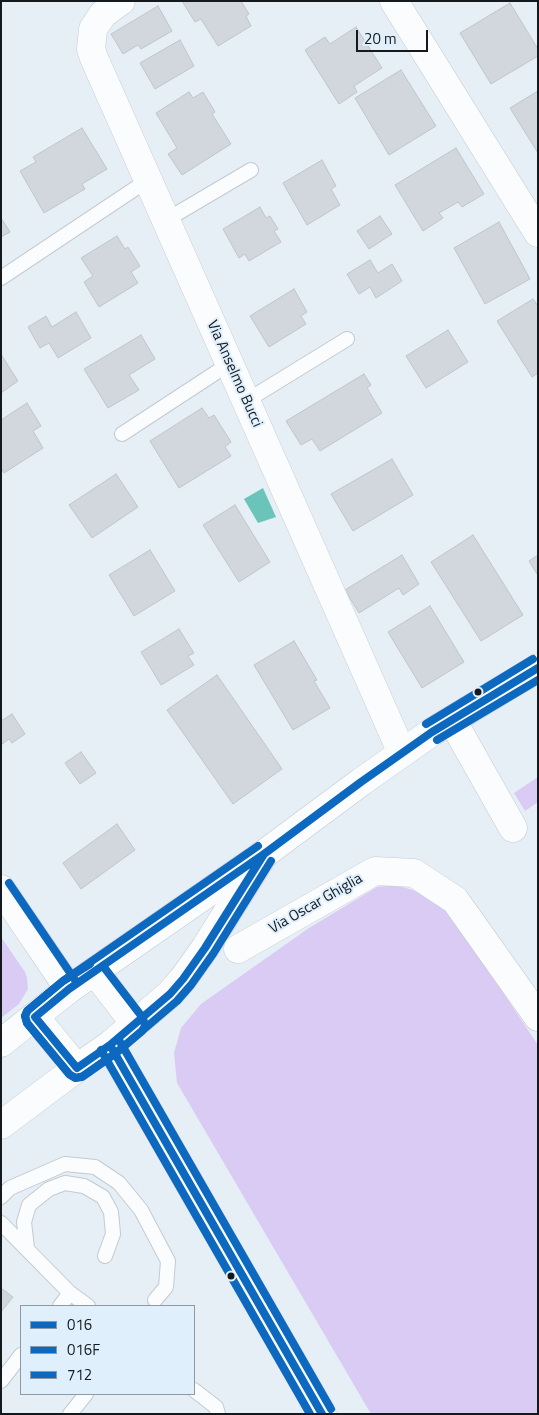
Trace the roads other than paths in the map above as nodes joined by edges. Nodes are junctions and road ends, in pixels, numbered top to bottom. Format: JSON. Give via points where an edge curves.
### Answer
{"nodes":[{"id":1,"x":121,"y":1,"type":"edge"},
{"id":2,"x":394,"y":1,"type":"edge"},
{"id":3,"x":251,"y":170,"type":"dead end"},
{"id":4,"x":148,"y":180,"type":"junction"},
{"id":5,"x":166,"y":220,"type":"junction"},
{"id":6,"x":538,"y":233,"type":"edge"},
{"id":7,"x":1,"y":278,"type":"edge"},
{"id":8,"x":347,"y":339,"type":"dead end"},
{"id":9,"x":230,"y":364,"type":"junction"},
{"id":10,"x":246,"y":402,"type":"junction"},
{"id":11,"x":122,"y":434,"type":"dead end"},
{"id":12,"x":538,"y":668,"type":"edge"},
{"id":13,"x":452,"y":720,"type":"junction"},
{"id":14,"x":402,"y":753,"type":"junction"},
{"id":15,"x":513,"y":828,"type":"dead end"},
{"id":16,"x":264,"y":854,"type":"junction"},
{"id":17,"x":1,"y":889,"type":"edge"},
{"id":18,"x":238,"y":949,"type":"dead end"},
{"id":19,"x":95,"y":972,"type":"junction"},
{"id":20,"x":69,"y":989,"type":"junction"},
{"id":21,"x":35,"y":1017,"type":"junction"},
{"id":22,"x":538,"y":1017,"type":"edge"},
{"id":23,"x":134,"y":1024,"type":"junction"},
{"id":24,"x":1,"y":1043,"type":"edge"},
{"id":25,"x":110,"y":1045,"type":"junction"},
{"id":26,"x":77,"y":1068,"type":"junction"},
{"id":27,"x":1,"y":1125,"type":"edge"},
{"id":28,"x":1,"y":1197,"type":"edge"},
{"id":29,"x":1,"y":1223,"type":"edge"},
{"id":30,"x":27,"y":1248,"type":"junction"},
{"id":31,"x":105,"y":1256,"type":"dead end"},
{"id":32,"x":70,"y":1292,"type":"junction"},
{"id":33,"x":155,"y":1300,"type":"dead end"},
{"id":34,"x":61,"y":1305,"type":"edge"},
{"id":35,"x":87,"y":1305,"type":"edge"},
{"id":36,"x":20,"y":1356,"type":"edge"},
{"id":37,"x":1,"y":1381,"type":"edge"},
{"id":38,"x":195,"y":1391,"type":"edge"},
{"id":39,"x":85,"y":1395,"type":"edge"},
{"id":40,"x":70,"y":1414,"type":"edge"},
{"id":41,"x":218,"y":1414,"type":"edge"},
{"id":42,"x":322,"y":1414,"type":"edge"}],
"edges":[{"from":1,"to":4,"type":"street","name":"Via Anselmo Bucci","via":[[97,21],[91,49]]},
{"from":2,"to":6,"type":"street"},
{"from":3,"to":5,"type":"lane"},
{"from":4,"to":5,"type":"street","name":"Via Anselmo Bucci"},
{"from":4,"to":7,"type":"lane"},
{"from":5,"to":9,"type":"street","name":"Via Anselmo Bucci"},
{"from":8,"to":10,"type":"lane"},
{"from":9,"to":10,"type":"street","name":"Via Anselmo Bucci"},
{"from":9,"to":11,"type":"lane"},
{"from":10,"to":14,"type":"street","name":"Via Anselmo Bucci"},
{"from":12,"to":13,"type":"street"},
{"from":13,"to":14,"type":"street"},
{"from":13,"to":15,"type":"street"},
{"from":14,"to":16,"type":"street"},
{"from":16,"to":19,"type":"street"},
{"from":16,"to":23,"type":"street","via":[[183,979]]},
{"from":17,"to":20,"type":"street"},
{"from":18,"to":22,"type":"street","name":"Via Oscar Ghiglia","via":[[375,871],[414,873],[455,900]]},
{"from":19,"to":20,"type":"street"},
{"from":19,"to":23,"type":"street"},
{"from":20,"to":21,"type":"street"},
{"from":21,"to":24,"type":"street"},
{"from":21,"to":26,"type":"street"},
{"from":23,"to":25,"type":"street"},
{"from":25,"to":26,"type":"street"},
{"from":25,"to":42,"type":"street"},
{"from":26,"to":27,"type":"street"},
{"from":28,"to":33,"type":"lane","via":[[10,1188],[65,1164],[94,1167],[119,1183],[141,1210],[168,1260],[166,1287]]},
{"from":29,"to":30,"type":"lane"},
{"from":30,"to":31,"type":"lane","via":[[24,1222],[30,1205],[49,1189],[65,1183],[84,1186],[103,1196],[111,1212],[113,1234]]},
{"from":30,"to":32,"type":"lane"},
{"from":32,"to":34,"type":"lane"},
{"from":32,"to":35,"type":"lane"},
{"from":36,"to":37,"type":"lane"},
{"from":38,"to":41,"type":"lane","via":[[216,1407]]},
{"from":39,"to":40,"type":"lane"}]}
